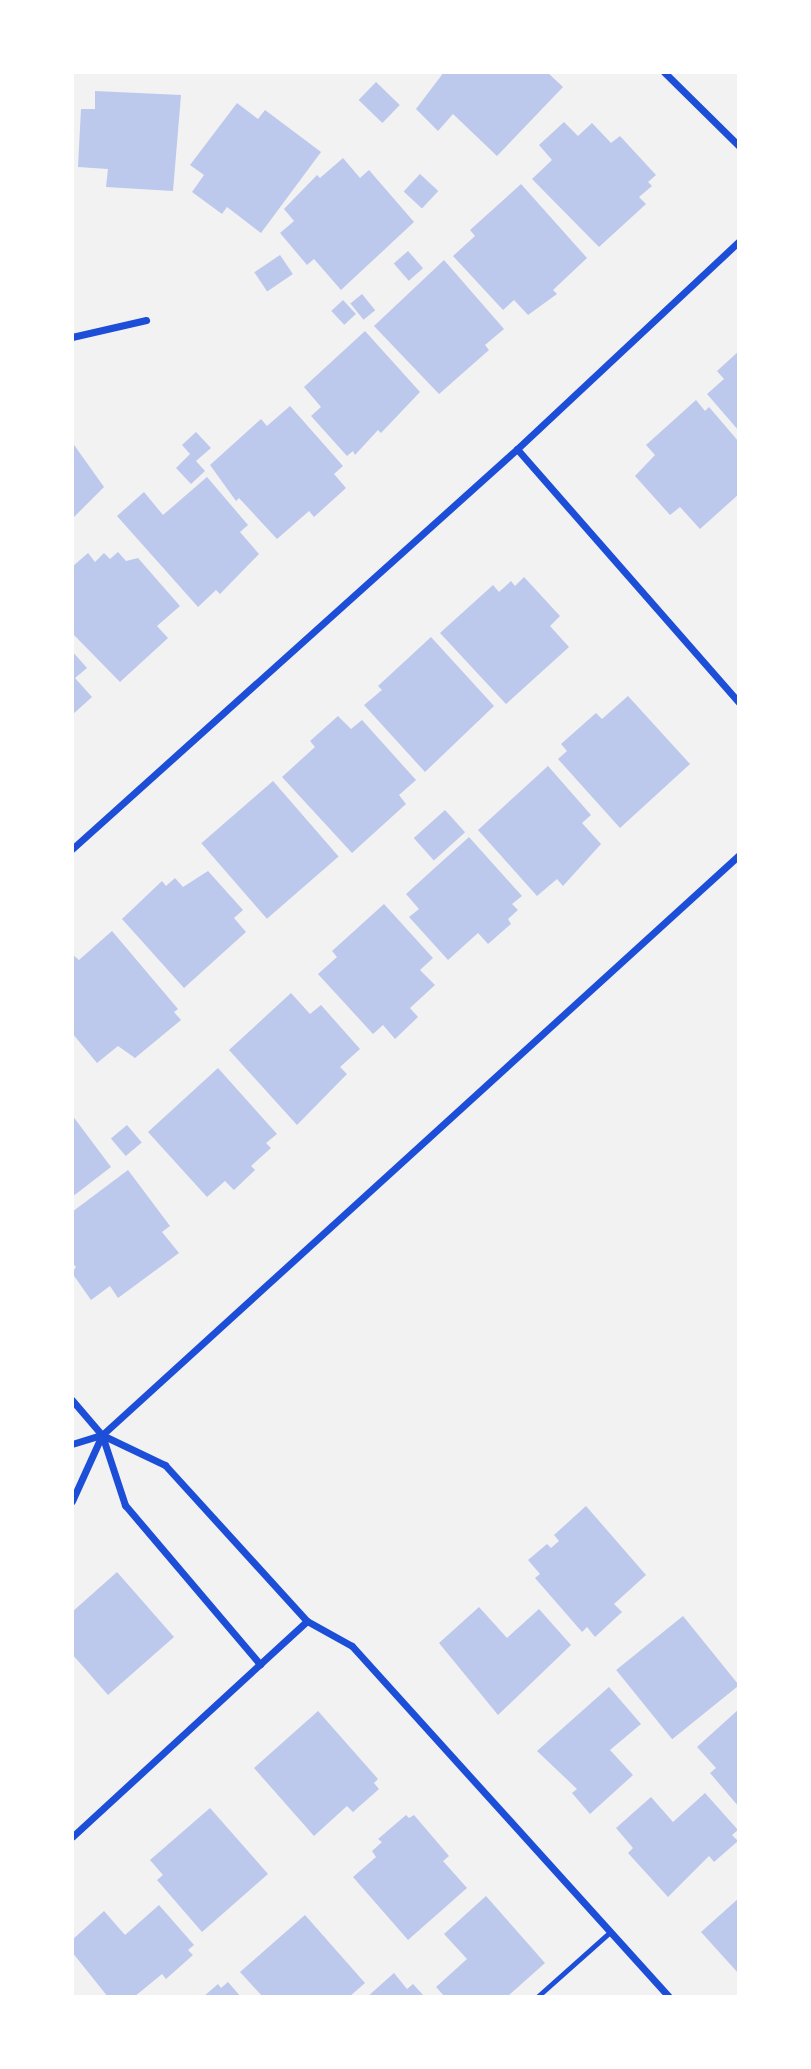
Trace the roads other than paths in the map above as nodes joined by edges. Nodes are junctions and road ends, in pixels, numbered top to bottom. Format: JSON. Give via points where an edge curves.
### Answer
{"nodes":[{"id":1,"x":664,"y":72,"type":"edge"},
{"id":2,"x":739,"y":146,"type":"edge"},
{"id":3,"x":739,"y":242,"type":"edge"},
{"id":4,"x":146,"y":320,"type":"dead end"},
{"id":5,"x":72,"y":337,"type":"edge"},
{"id":6,"x":517,"y":449,"type":"junction"},
{"id":7,"x":739,"y":703,"type":"edge"},
{"id":8,"x":72,"y":849,"type":"edge"},
{"id":9,"x":739,"y":855,"type":"edge"},
{"id":10,"x":72,"y":1400,"type":"edge"},
{"id":11,"x":102,"y":1435,"type":"junction"},
{"id":12,"x":72,"y":1444,"type":"edge"},
{"id":13,"x":72,"y":1502,"type":"edge"},
{"id":14,"x":307,"y":1621,"type":"junction"},
{"id":15,"x":260,"y":1664,"type":"junction"},
{"id":16,"x":72,"y":1837,"type":"edge"},
{"id":17,"x":610,"y":1931,"type":"junction"},
{"id":18,"x":537,"y":1997,"type":"edge"},
{"id":19,"x":669,"y":1997,"type":"edge"}],
"edges":[{"from":1,"to":2,"type":"street"},
{"from":3,"to":6,"type":"street"},
{"from":4,"to":5,"type":"street"},
{"from":6,"to":7,"type":"street"},
{"from":6,"to":8,"type":"street"},
{"from":9,"to":11,"type":"street"},
{"from":10,"to":11,"type":"street"},
{"from":11,"to":12,"type":"street"},
{"from":11,"to":13,"type":"street"},
{"from":11,"to":14,"type":"street","via":[[166,1465]]},
{"from":11,"to":15,"type":"street","via":[[125,1505]]},
{"from":14,"to":15,"type":"street"},
{"from":14,"to":17,"type":"street","via":[[352,1646]]},
{"from":15,"to":16,"type":"street"},
{"from":17,"to":18,"type":"lane"},
{"from":17,"to":19,"type":"street"}]}
